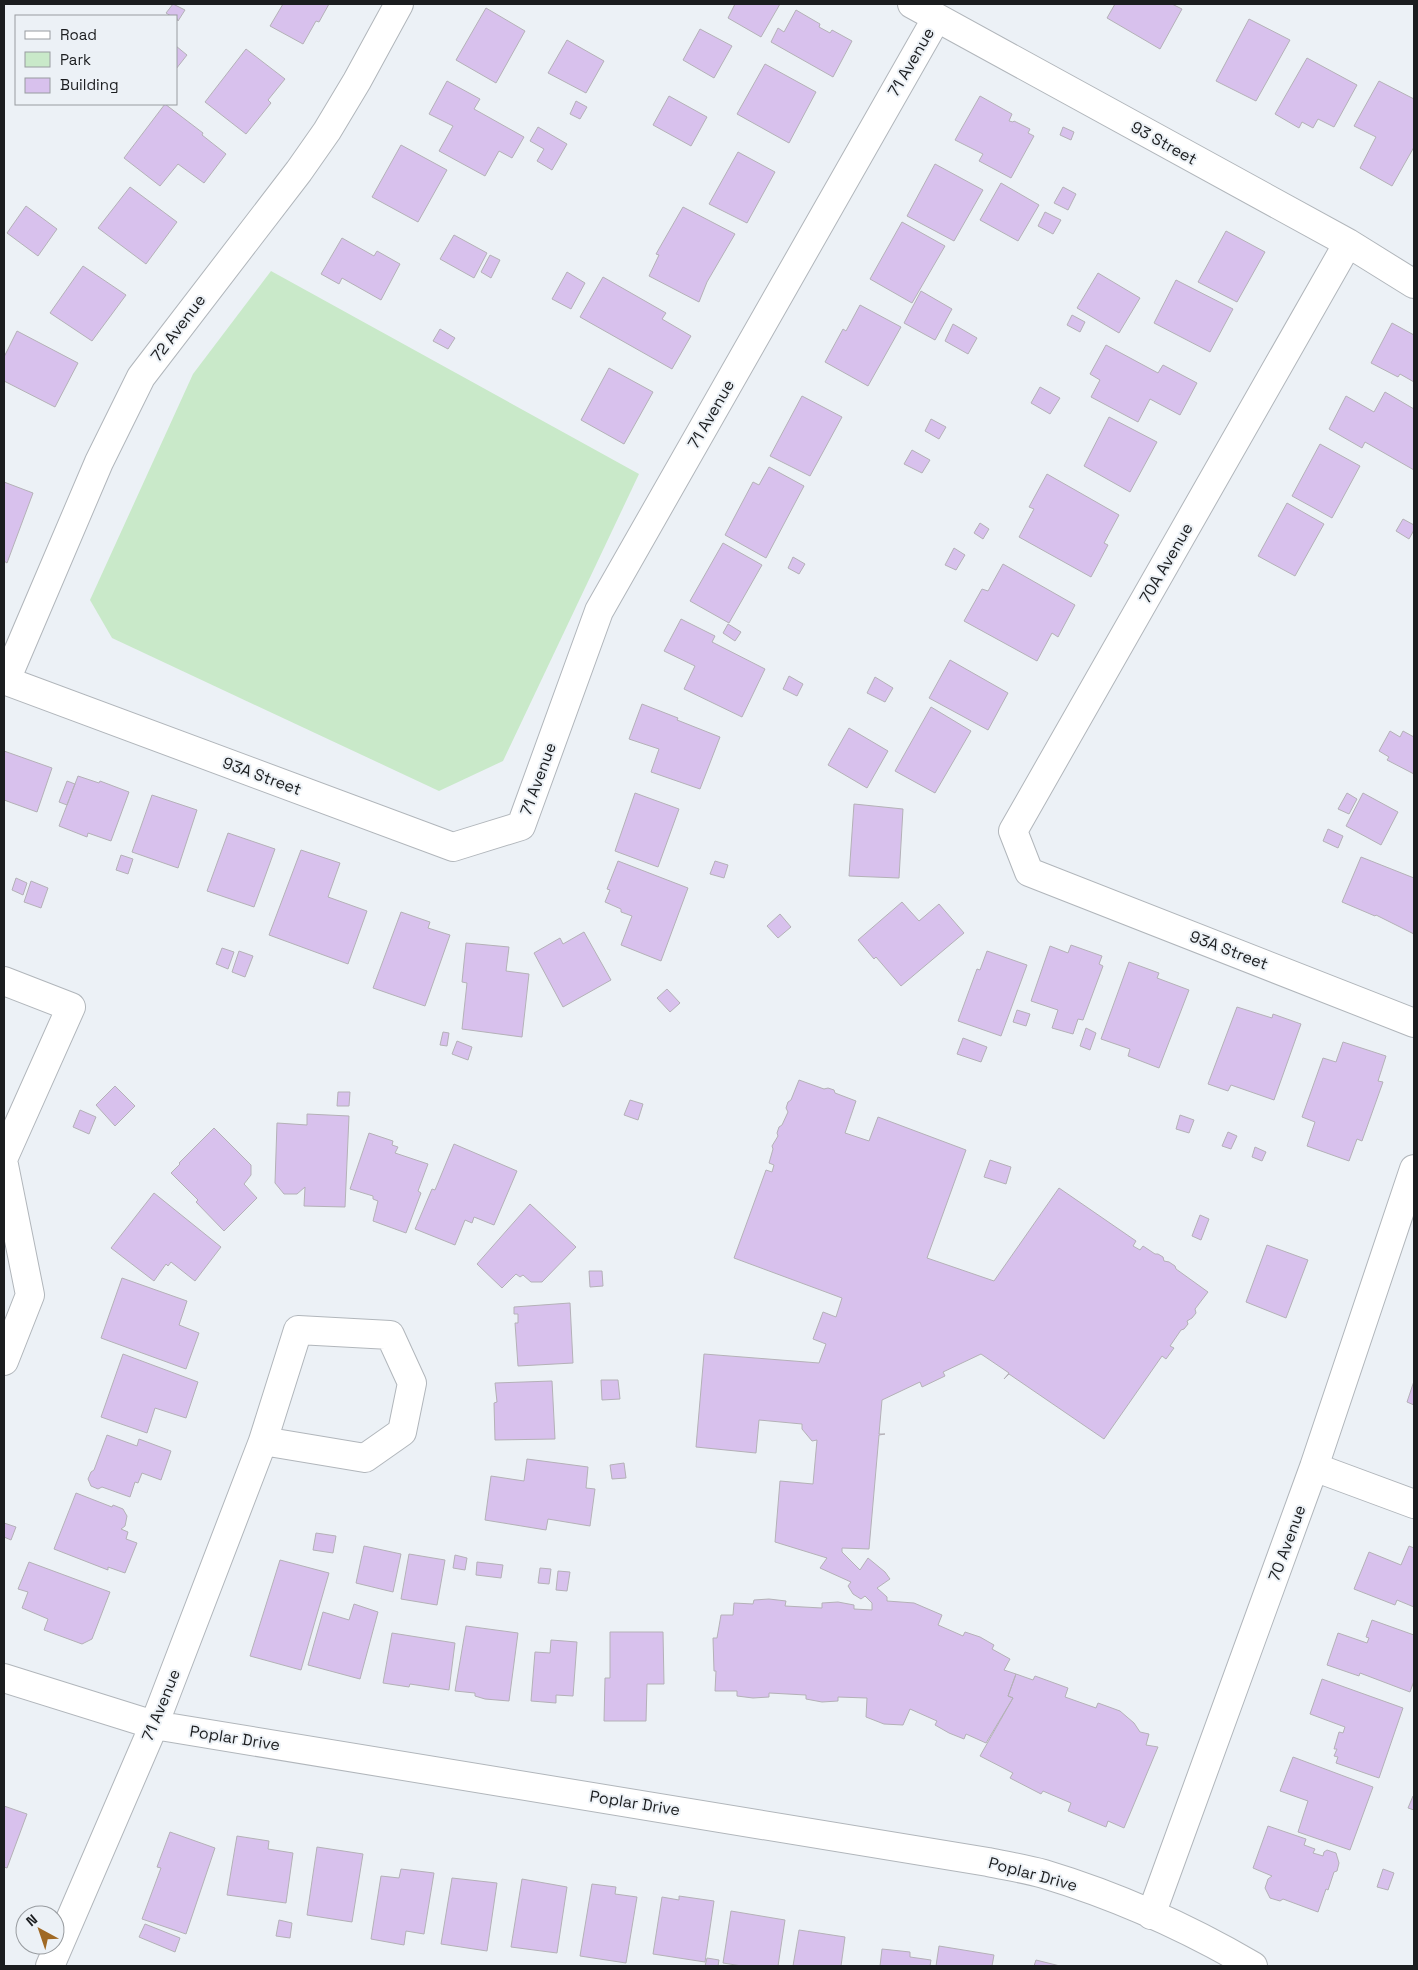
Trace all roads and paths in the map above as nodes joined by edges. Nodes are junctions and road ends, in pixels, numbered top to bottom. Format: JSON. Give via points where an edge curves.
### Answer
{"nodes":[{"id":1,"x":399,"y":4,"type":"edge"},
{"id":2,"x":912,"y":4,"type":"edge"},
{"id":3,"x":936,"y":19,"type":"junction"},
{"id":4,"x":1348,"y":243,"type":"junction"},
{"id":5,"x":1414,"y":284,"type":"edge"},
{"id":6,"x":5,"y":680,"type":"edge"},
{"id":7,"x":521,"y":826,"type":"joint"},
{"id":8,"x":1044,"y":878,"type":"joint"},
{"id":9,"x":4,"y":981,"type":"edge"},
{"id":10,"x":1414,"y":1023,"type":"edge"},
{"id":11,"x":4,"y":1157,"type":"edge"},
{"id":12,"x":4,"y":1165,"type":"edge"},
{"id":13,"x":1414,"y":1169,"type":"edge"},
{"id":14,"x":4,"y":1361,"type":"edge"},
{"id":15,"x":263,"y":1441,"type":"junction"},
{"id":16,"x":1314,"y":1467,"type":"junction"},
{"id":17,"x":1414,"y":1504,"type":"edge"},
{"id":18,"x":4,"y":1678,"type":"edge"},
{"id":19,"x":154,"y":1725,"type":"junction"},
{"id":20,"x":1151,"y":1914,"type":"junction"},
{"id":21,"x":50,"y":1966,"type":"edge"},
{"id":22,"x":1253,"y":1966,"type":"edge"}],
"edges":[{"from":1,"to":6,"type":"street","name":"72 Avenue","via":[[316,147],[142,378],[98,462]]},
{"from":2,"to":3,"type":"street","name":"93 Street"},
{"from":3,"to":4,"type":"street","name":"93 Street"},
{"from":3,"to":7,"type":"street","name":"71 Avenue","via":[[598,611]]},
{"from":4,"to":5,"type":"street","name":"93 Street"},
{"from":4,"to":8,"type":"street","name":"70A Avenue","via":[[1013,832],[1029,872]]},
{"from":6,"to":7,"type":"street","name":"93A Street","via":[[453,847]]},
{"from":8,"to":10,"type":"street","name":"93A Street"},
{"from":9,"to":11,"type":"street","via":[[71,1007]]},
{"from":12,"to":14,"type":"street","via":[[30,1295]]},
{"from":13,"to":16,"type":"street","name":"70 Avenue"},
{"from":15,"to":15,"type":"street","name":"71 Avenue","via":[[365,1458],[402,1432],[412,1383],[390,1335],[298,1330]]},
{"from":15,"to":19,"type":"street","name":"71 Avenue"},
{"from":16,"to":17,"type":"street"},
{"from":16,"to":20,"type":"street","name":"70 Avenue"},
{"from":18,"to":19,"type":"street","name":"Poplar Drive"},
{"from":19,"to":20,"type":"street","name":"Poplar Drive","via":[[988,1862],[1092,1889]]},
{"from":19,"to":21,"type":"street","name":"71 Avenue"},
{"from":20,"to":22,"type":"street","name":"Poplar Drive"}]}
